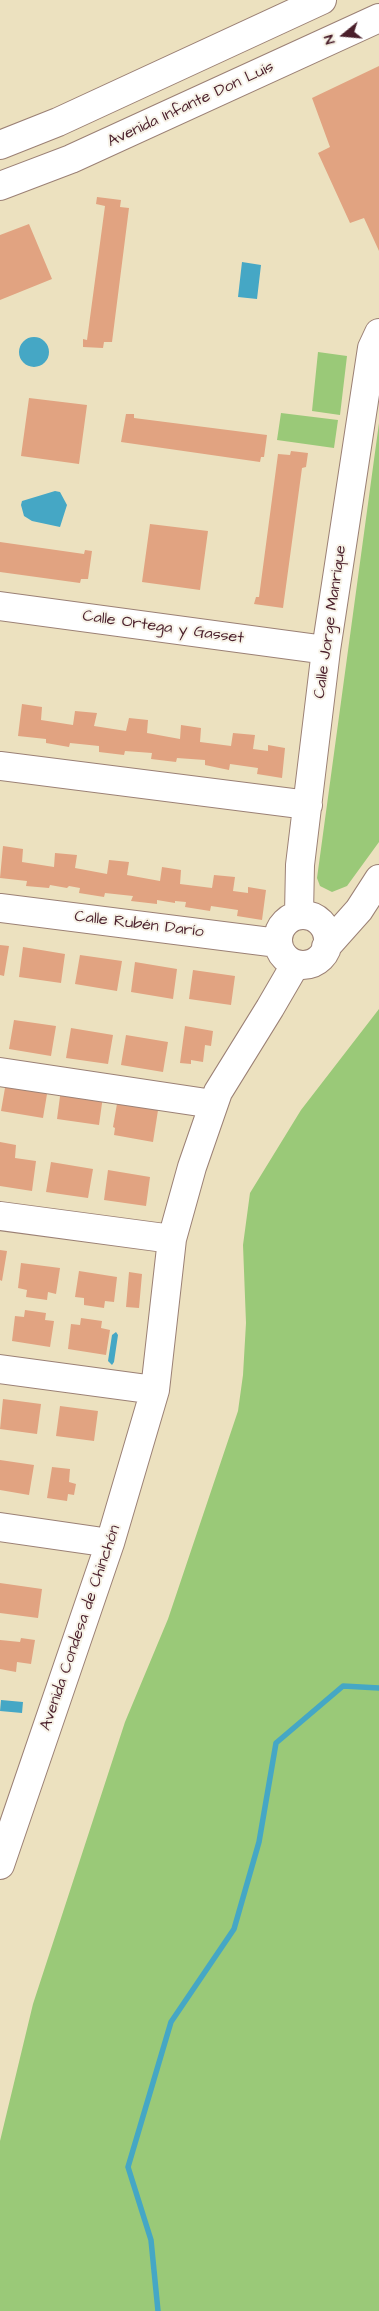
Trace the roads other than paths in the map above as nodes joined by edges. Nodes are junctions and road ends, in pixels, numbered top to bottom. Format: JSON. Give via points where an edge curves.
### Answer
{"nodes":[{"id":1,"x":322,"y":0,"type":"edge"},
{"id":2,"x":379,"y":18,"type":"edge"},
{"id":3,"x":0,"y":145,"type":"edge"},
{"id":4,"x":0,"y":186,"type":"edge"},
{"id":5,"x":379,"y":333,"type":"edge"},
{"id":6,"x":0,"y":606,"type":"edge"},
{"id":7,"x":326,"y":650,"type":"junction"},
{"id":8,"x":0,"y":766,"type":"edge"},
{"id":9,"x":308,"y":805,"type":"junction"},
{"id":10,"x":379,"y":879,"type":"edge"},
{"id":11,"x":0,"y":908,"type":"edge"},
{"id":12,"x":358,"y":910,"type":"junction"},
{"id":13,"x":310,"y":917,"type":"junction"},
{"id":14,"x":278,"y":943,"type":"junction"},
{"id":15,"x":326,"y":947,"type":"junction"},
{"id":16,"x":295,"y":965,"type":"junction"},
{"id":17,"x":0,"y":1072,"type":"edge"},
{"id":18,"x":213,"y":1104,"type":"junction"},
{"id":19,"x":0,"y":1216,"type":"edge"},
{"id":20,"x":172,"y":1239,"type":"junction"},
{"id":21,"x":0,"y":1369,"type":"edge"},
{"id":22,"x":155,"y":1390,"type":"junction"},
{"id":23,"x":0,"y":1527,"type":"edge"},
{"id":24,"x":110,"y":1543,"type":"junction"},
{"id":25,"x":0,"y":1865,"type":"edge"}],
"edges":[{"from":1,"to":3,"type":"street","via":[[58,122]]},
{"from":2,"to":4,"type":"street","name":"Avenida Infante Don Luis","via":[[71,160]]},
{"from":5,"to":7,"type":"street","name":"Calle Jorge Manrique","via":[[372,348]]},
{"from":6,"to":7,"type":"street","name":"Calle Ortega y Gasset"},
{"from":7,"to":9,"type":"street","name":"Calle Jorge Manrique"},
{"from":8,"to":9,"type":"street"},
{"from":9,"to":13,"type":"street","name":"Calle Jorge Manrique","via":[[300,865]]},
{"from":10,"to":12,"type":"street"},
{"from":11,"to":14,"type":"street","name":"Calle Rubén Darío"},
{"from":12,"to":13,"type":"street"},
{"from":12,"to":15,"type":"street"},
{"from":13,"to":14,"type":"street","via":[[293,916],[281,927]]},
{"from":13,"to":15,"type":"street","via":[[327,937]]},
{"from":14,"to":16,"type":"street","via":[[284,957]]},
{"from":15,"to":16,"type":"street","via":[[319,962],[309,966]]},
{"from":16,"to":18,"type":"street","name":"Avenida Condesa de Chinchón"},
{"from":17,"to":18,"type":"street"},
{"from":18,"to":20,"type":"street","name":"Avenida Condesa de Chinchón"},
{"from":19,"to":20,"type":"street"},
{"from":20,"to":22,"type":"street","name":"Avenida Condesa de Chinchón"},
{"from":21,"to":22,"type":"street"},
{"from":22,"to":24,"type":"street","name":"Avenida Condesa de Chinchón"},
{"from":23,"to":24,"type":"street"},
{"from":24,"to":25,"type":"street","name":"Avenida Condesa de Chinchón"}]}
